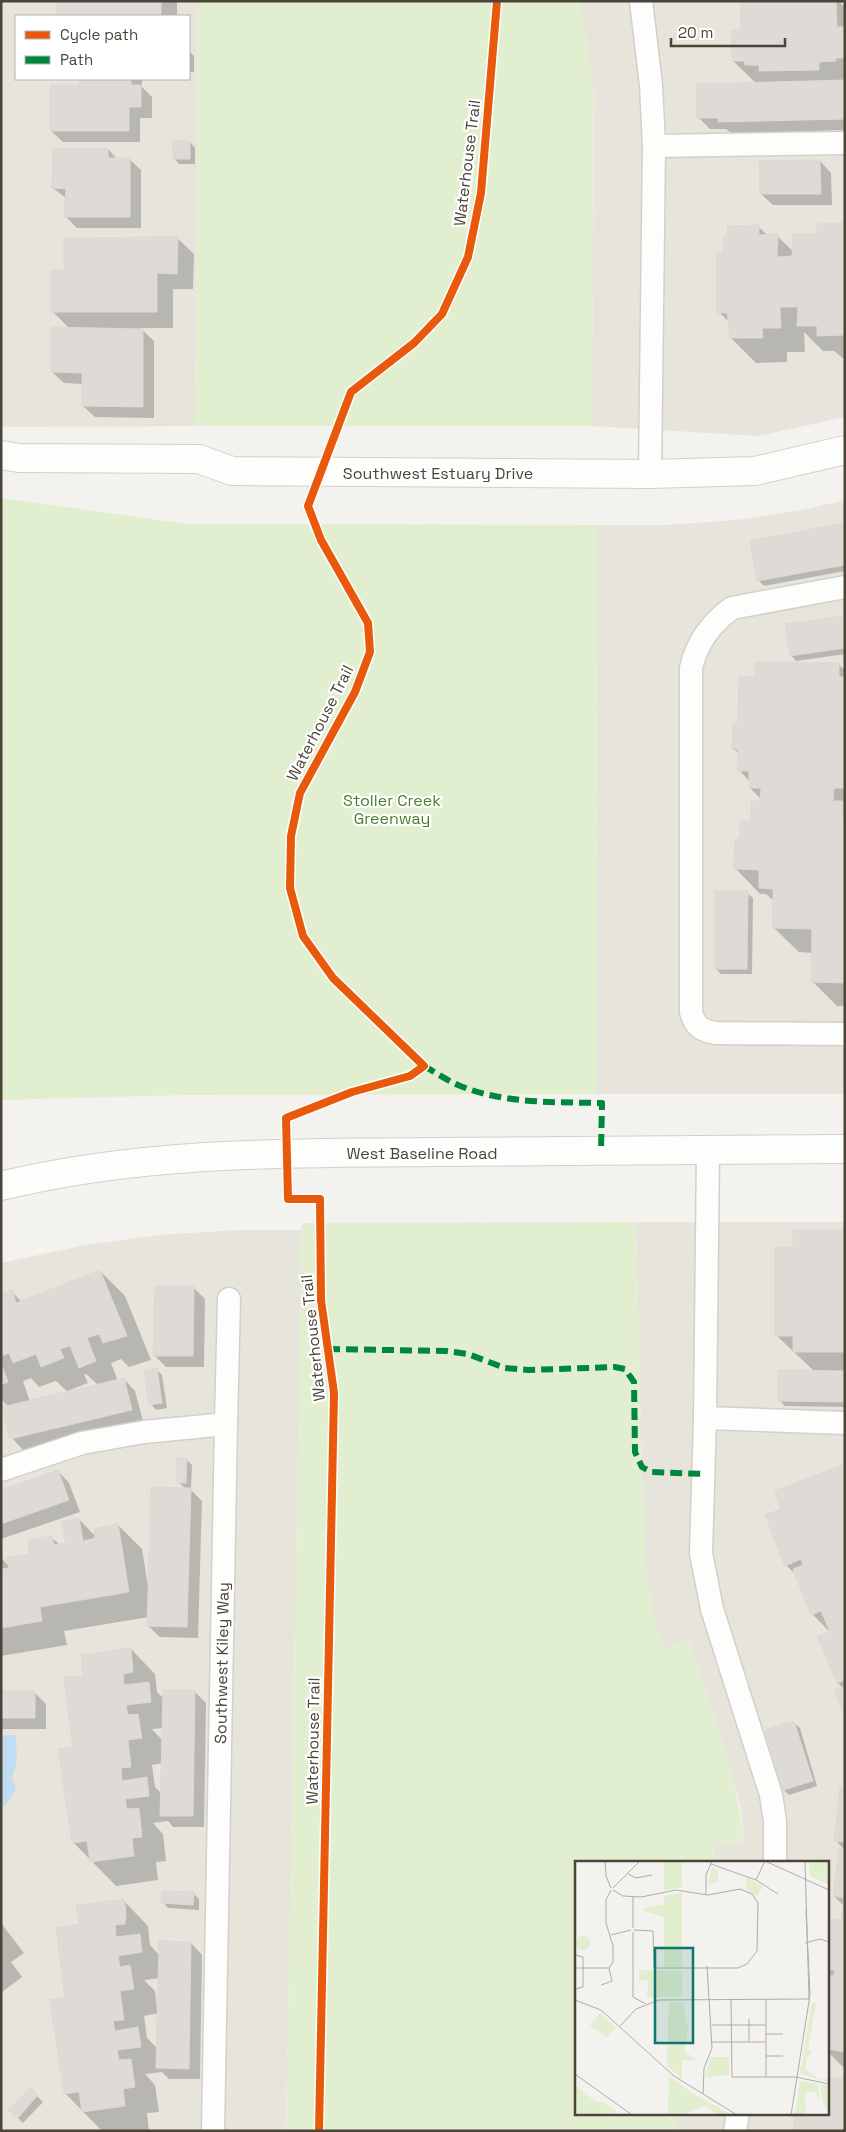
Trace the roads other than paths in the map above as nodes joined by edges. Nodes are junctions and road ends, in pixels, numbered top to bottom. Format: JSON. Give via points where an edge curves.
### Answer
{"nodes":[{"id":1,"x":640,"y":1,"type":"edge"},
{"id":2,"x":845,"y":143,"type":"edge"},
{"id":3,"x":654,"y":146,"type":"junction"},
{"id":4,"x":845,"y":450,"type":"edge"},
{"id":5,"x":1,"y":455,"type":"edge"},
{"id":6,"x":650,"y":474,"type":"junction"},
{"id":7,"x":845,"y":587,"type":"edge"},
{"id":8,"x":845,"y":1034,"type":"edge"},
{"id":9,"x":845,"y":1149,"type":"edge"},
{"id":10,"x":708,"y":1150,"type":"junction"},
{"id":11,"x":1,"y":1186,"type":"edge"},
{"id":12,"x":229,"y":1299,"type":"dead end"},
{"id":13,"x":705,"y":1418,"type":"junction"},
{"id":14,"x":845,"y":1423,"type":"edge"},
{"id":15,"x":226,"y":1424,"type":"junction"},
{"id":16,"x":1,"y":1470,"type":"edge"},
{"id":17,"x":775,"y":1861,"type":"edge"},
{"id":18,"x":738,"y":2114,"type":"edge"},
{"id":19,"x":213,"y":2131,"type":"edge"},
{"id":20,"x":735,"y":2131,"type":"edge"}],
"edges":[{"from":1,"to":3,"type":"lane","via":[[650,76]]},
{"from":2,"to":3,"type":"lane"},
{"from":3,"to":6,"type":"lane"},
{"from":4,"to":6,"type":"street","name":"Southwest Estuary Drive","via":[[755,471]]},
{"from":5,"to":6,"type":"street","name":"Southwest Estuary Drive","via":[[19,458],[199,459],[232,471]]},
{"from":7,"to":8,"type":"lane","via":[[732,608],[701,639],[694,654],[692,1012],[694,1023],[702,1031],[715,1033]]},
{"from":9,"to":10,"type":"street","name":"West Baseline Road"},
{"from":10,"to":11,"type":"street","name":"West Baseline Road","via":[[222,1156],[94,1168]]},
{"from":10,"to":13,"type":"lane"},
{"from":12,"to":15,"type":"lane","name":"Southwest Kiley Way"},
{"from":13,"to":14,"type":"lane"},
{"from":13,"to":17,"type":"lane","via":[[701,1553],[712,1609],[771,1795]]},
{"from":15,"to":16,"type":"lane","via":[[144,1432],[82,1443]]},
{"from":15,"to":19,"type":"lane","name":"Southwest Kiley Way"},
{"from":18,"to":20,"type":"lane"}]}
